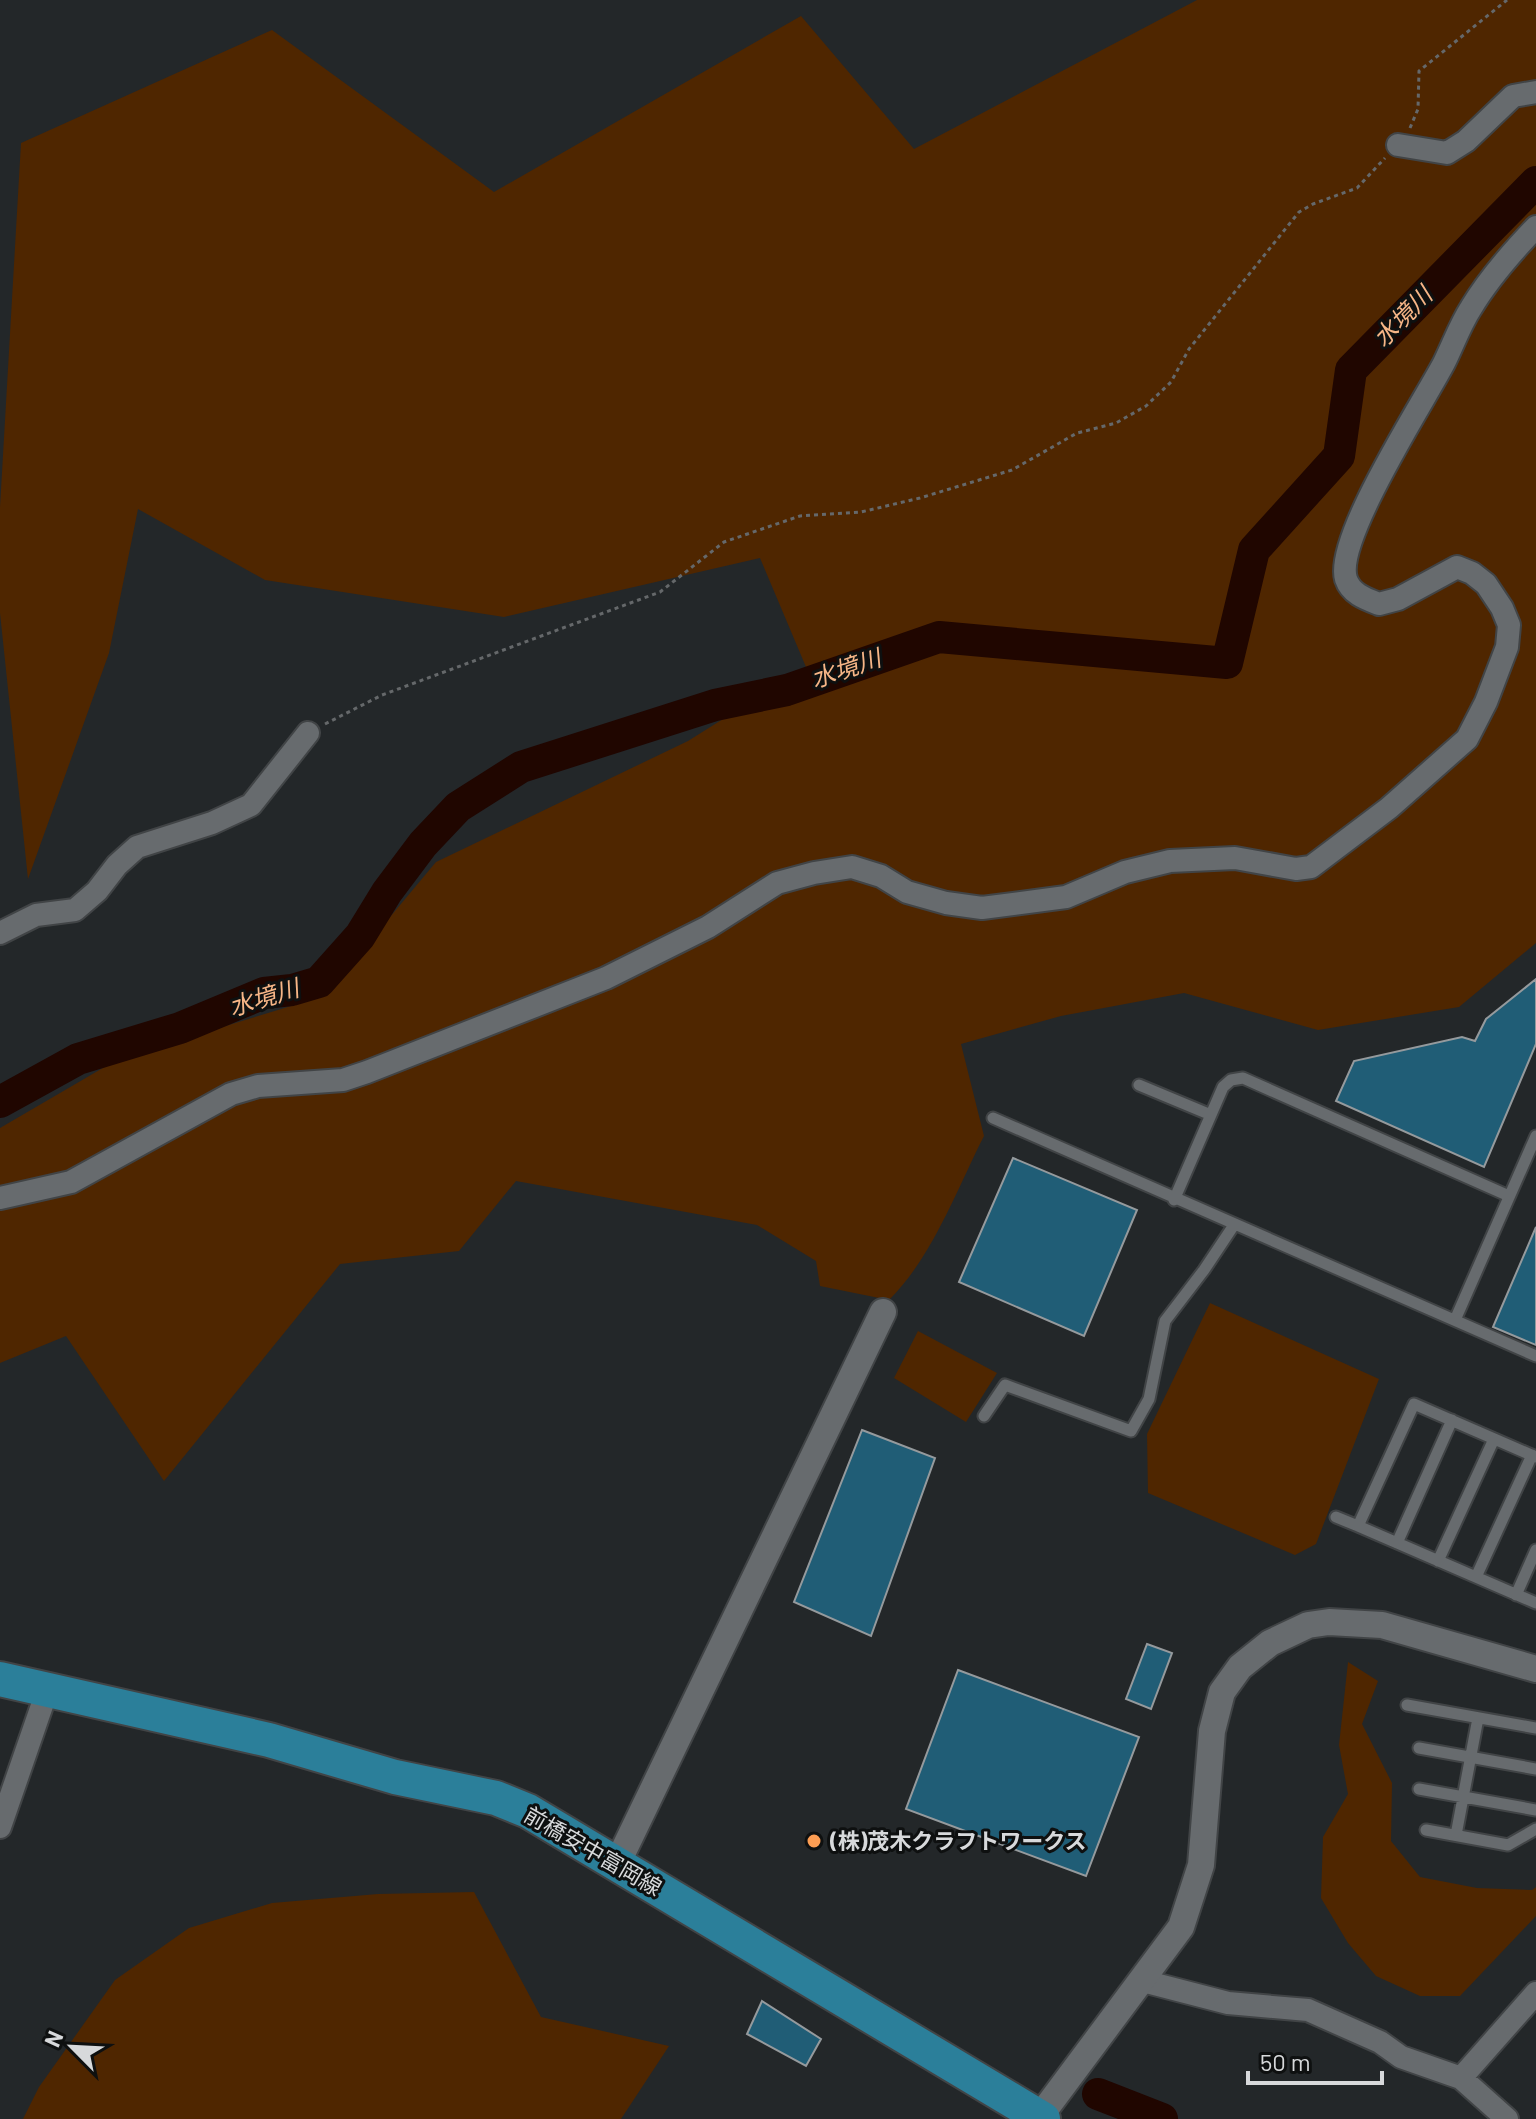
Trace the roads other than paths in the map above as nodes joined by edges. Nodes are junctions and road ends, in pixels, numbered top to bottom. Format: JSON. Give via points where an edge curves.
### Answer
{"nodes":[{"id":1,"x":1536,"y":92,"type":"edge"},
{"id":2,"x":1398,"y":145,"type":"road end"},
{"id":3,"x":1536,"y":227,"type":"edge"},
{"id":4,"x":308,"y":733,"type":"road end"},
{"id":5,"x":0,"y":933,"type":"edge"},
{"id":6,"x":1139,"y":1085,"type":"dead end"},
{"id":7,"x":1211,"y":1115,"type":"junction"},
{"id":8,"x":993,"y":1118,"type":"dead end"},
{"id":9,"x":1536,"y":1136,"type":"edge"},
{"id":10,"x":1509,"y":1196,"type":"junction"},
{"id":11,"x":0,"y":1198,"type":"edge"},
{"id":12,"x":1174,"y":1200,"type":"junction"},
{"id":13,"x":1234,"y":1225,"type":"junction"},
{"id":14,"x":883,"y":1312,"type":"dead end"},
{"id":15,"x":1455,"y":1320,"type":"junction"},
{"id":16,"x":1536,"y":1356,"type":"edge"},
{"id":17,"x":984,"y":1416,"type":"dead end"},
{"id":18,"x":1452,"y":1420,"type":"junction"},
{"id":19,"x":1494,"y":1439,"type":"junction"},
{"id":20,"x":1534,"y":1456,"type":"edge"},
{"id":21,"x":1336,"y":1517,"type":"dead end"},
{"id":22,"x":1358,"y":1526,"type":"junction"},
{"id":23,"x":1397,"y":1543,"type":"junction"},
{"id":24,"x":1536,"y":1550,"type":"edge"},
{"id":25,"x":1438,"y":1561,"type":"junction"},
{"id":26,"x":1476,"y":1577,"type":"junction"},
{"id":27,"x":1516,"y":1595,"type":"junction"},
{"id":28,"x":1536,"y":1603,"type":"edge"},
{"id":29,"x":1536,"y":1669,"type":"edge"},
{"id":30,"x":0,"y":1679,"type":"edge"},
{"id":31,"x":47,"y":1691,"type":"junction"},
{"id":32,"x":1407,"y":1705,"type":"dead end"},
{"id":33,"x":1478,"y":1718,"type":"junction"},
{"id":34,"x":1536,"y":1728,"type":"edge"},
{"id":35,"x":1419,"y":1748,"type":"dead end"},
{"id":36,"x":1471,"y":1757,"type":"junction"},
{"id":37,"x":1536,"y":1769,"type":"edge"},
{"id":38,"x":1419,"y":1789,"type":"dead end"},
{"id":39,"x":1463,"y":1797,"type":"junction"},
{"id":40,"x":1536,"y":1810,"type":"edge"},
{"id":41,"x":0,"y":1827,"type":"edge"},
{"id":42,"x":1536,"y":1829,"type":"edge"},
{"id":43,"x":1426,"y":1830,"type":"dead end"},
{"id":44,"x":1456,"y":1835,"type":"junction"},
{"id":45,"x":617,"y":1864,"type":"junction"},
{"id":46,"x":1143,"y":1981,"type":"junction"},
{"id":47,"x":1536,"y":1993,"type":"edge"},
{"id":48,"x":1461,"y":2078,"type":"junction"},
{"id":49,"x":1040,"y":2118,"type":"edge"},
{"id":50,"x":1507,"y":2119,"type":"edge"}],
"edges":[{"from":1,"to":2,"type":"street","via":[[1513,96],[1447,153]]},
{"from":3,"to":11,"type":"street","via":[[1470,309],[1372,492],[1345,560],[1346,580],[1357,594],[1379,604],[1457,567],[1472,573],[1486,584],[1509,625],[1498,673],[1467,739],[1311,867],[1235,858],[1170,861],[1125,872],[1066,897],[982,908],[907,892],[852,867],[814,873],[777,883],[708,927],[561,997],[343,1080],[258,1086],[231,1094],[71,1182]]},
{"from":4,"to":5,"type":"street","via":[[251,805],[137,847],[75,910],[36,915]]},
{"from":6,"to":7,"type":"lane"},
{"from":7,"to":10,"type":"lane","via":[[1223,1087],[1243,1078]]},
{"from":7,"to":12,"type":"lane"},
{"from":8,"to":12,"type":"lane"},
{"from":9,"to":10,"type":"lane"},
{"from":10,"to":15,"type":"lane"},
{"from":12,"to":13,"type":"lane"},
{"from":13,"to":15,"type":"lane"},
{"from":13,"to":17,"type":"lane","via":[[1165,1321],[1149,1399],[1131,1431],[1005,1385]]},
{"from":14,"to":45,"type":"street"},
{"from":15,"to":16,"type":"lane"},
{"from":18,"to":19,"type":"lane"},
{"from":18,"to":22,"type":"lane","via":[[1414,1404]]},
{"from":18,"to":23,"type":"lane"},
{"from":19,"to":20,"type":"lane"},
{"from":19,"to":25,"type":"lane"},
{"from":20,"to":26,"type":"lane"},
{"from":21,"to":22,"type":"lane"},
{"from":22,"to":23,"type":"lane"},
{"from":23,"to":25,"type":"lane"},
{"from":24,"to":27,"type":"lane"},
{"from":25,"to":26,"type":"lane"},
{"from":26,"to":27,"type":"lane"},
{"from":27,"to":28,"type":"lane"},
{"from":29,"to":46,"type":"street","via":[[1372,1624],[1308,1625],[1270,1643],[1240,1667],[1222,1692],[1210,1754],[1201,1865],[1181,1927]]},
{"from":30,"to":31,"type":"main road","name":"前橋安中富岡線"},
{"from":31,"to":41,"type":"street"},
{"from":31,"to":45,"type":"main road","name":"前橋安中富岡線","via":[[496,1798],[557,1826]]},
{"from":32,"to":33,"type":"lane"},
{"from":33,"to":34,"type":"lane"},
{"from":33,"to":36,"type":"lane"},
{"from":35,"to":36,"type":"lane"},
{"from":36,"to":37,"type":"lane"},
{"from":36,"to":39,"type":"lane"},
{"from":38,"to":39,"type":"lane"},
{"from":39,"to":40,"type":"lane"},
{"from":39,"to":44,"type":"lane"},
{"from":42,"to":44,"type":"lane","via":[[1508,1845]]},
{"from":43,"to":44,"type":"lane"},
{"from":45,"to":49,"type":"main road","name":"前橋安中富岡線"},
{"from":46,"to":48,"type":"street","via":[[1228,2003],[1308,2010],[1401,2057]]},
{"from":46,"to":49,"type":"street"},
{"from":47,"to":48,"type":"street"},
{"from":48,"to":50,"type":"street"}]}
